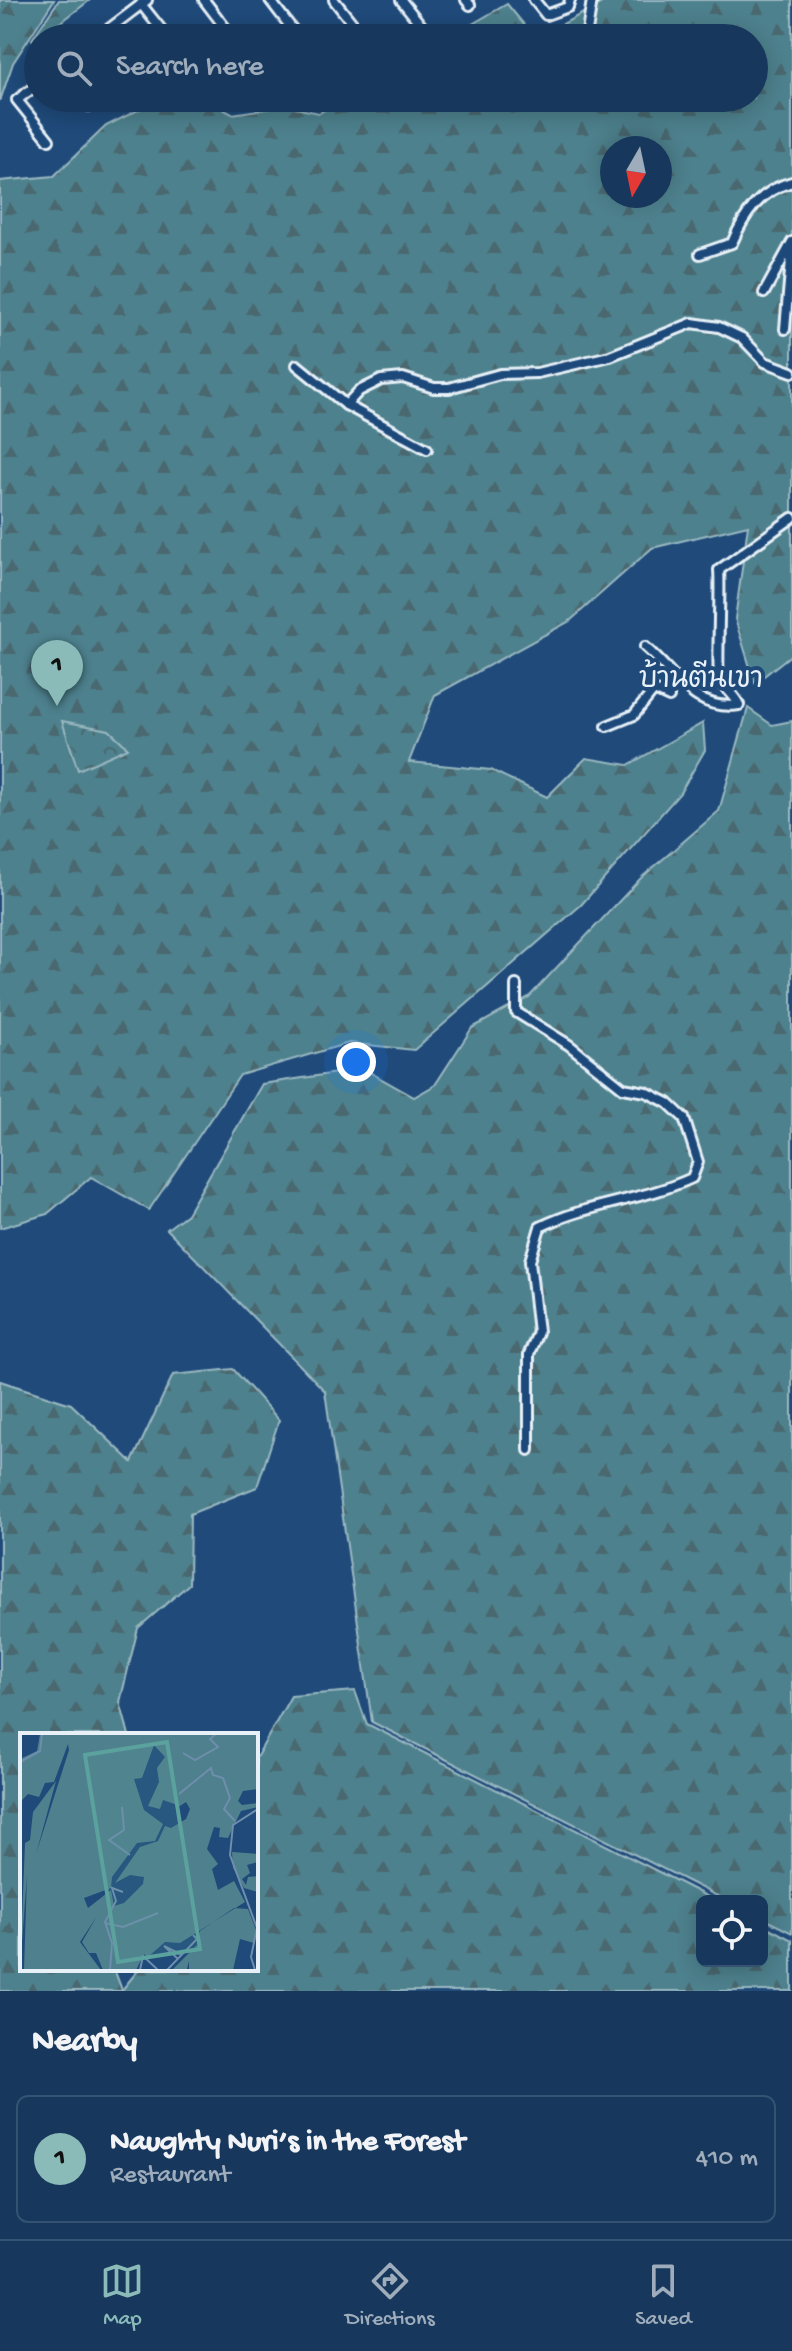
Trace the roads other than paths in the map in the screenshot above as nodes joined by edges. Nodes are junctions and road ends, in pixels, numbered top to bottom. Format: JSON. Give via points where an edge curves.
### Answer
{"nodes":[{"id":1,"x":204,"y":0,"type":"edge"},
{"id":2,"x":270,"y":0,"type":"edge"},
{"id":3,"x":334,"y":0,"type":"edge"},
{"id":4,"x":401,"y":0,"type":"edge"},
{"id":5,"x":534,"y":0,"type":"edge"},
{"id":6,"x":570,"y":0,"type":"edge"},
{"id":7,"x":592,"y":0,"type":"edge"},
{"id":8,"x":144,"y":2,"type":"edge"},
{"id":9,"x":116,"y":24,"type":"edge"},
{"id":10,"x":159,"y":24,"type":"edge"},
{"id":11,"x":222,"y":24,"type":"edge"},
{"id":12,"x":288,"y":24,"type":"edge"},
{"id":13,"x":353,"y":24,"type":"edge"},
{"id":14,"x":420,"y":24,"type":"edge"},
{"id":15,"x":588,"y":24,"type":"edge"},
{"id":16,"x":24,"y":95,"type":"edge"},
{"id":17,"x":24,"y":109,"type":"edge"},
{"id":18,"x":27,"y":112,"type":"edge"},
{"id":19,"x":49,"y":140,"type":"dead end"},
{"id":20,"x":792,"y":182,"type":"edge"},
{"id":21,"x":792,"y":242,"type":"edge"},
{"id":22,"x":792,"y":248,"type":"edge"},
{"id":23,"x":700,"y":254,"type":"dead end"},
{"id":24,"x":764,"y":293,"type":"dead end"},
{"id":25,"x":785,"y":329,"type":"dead end"},
{"id":26,"x":297,"y":365,"type":"dead end"},
{"id":27,"x":792,"y":372,"type":"edge"},
{"id":28,"x":346,"y":405,"type":"junction"},
{"id":29,"x":427,"y":449,"type":"dead end"},
{"id":30,"x":792,"y":518,"type":"edge"},
{"id":31,"x":645,"y":647,"type":"dead end"},
{"id":32,"x":672,"y":675,"type":"junction"},
{"id":33,"x":607,"y":726,"type":"dead end"},
{"id":34,"x":516,"y":985,"type":"dead end"},
{"id":35,"x":529,"y":1450,"type":"dead end"}],
"edges":[{"from":1,"to":11,"type":"street"},
{"from":2,"to":12,"type":"street"},
{"from":3,"to":13,"type":"street"},
{"from":4,"to":14,"type":"street"},
{"from":5,"to":6,"type":"street","via":[[546,15],[568,7]]},
{"from":7,"to":15,"type":"street"},
{"from":8,"to":9,"type":"street"},
{"from":8,"to":10,"type":"street"},
{"from":16,"to":17,"type":"street","via":[[17,100]]},
{"from":18,"to":19,"type":"street"},
{"from":20,"to":23,"type":"street","via":[[756,202],[727,247]]},
{"from":21,"to":24,"type":"street"},
{"from":22,"to":25,"type":"street"},
{"from":26,"to":28,"type":"street"},
{"from":27,"to":28,"type":"street","via":[[765,362],[742,338],[692,323],[610,356],[537,373],[500,374],[449,388],[403,378],[381,380]]},
{"from":28,"to":29,"type":"street"},
{"from":30,"to":32,"type":"street","via":[[719,570],[721,640],[716,663],[719,679],[739,705],[705,703]]},
{"from":31,"to":32,"type":"street"},
{"from":32,"to":33,"type":"street","via":[[669,697],[654,690],[634,715]]},
{"from":34,"to":35,"type":"street","via":[[516,1012],[623,1088],[646,1092],[684,1118],[698,1162],[692,1178],[676,1185],[636,1200],[585,1207],[540,1227],[530,1261],[538,1332],[529,1354]]}]}
